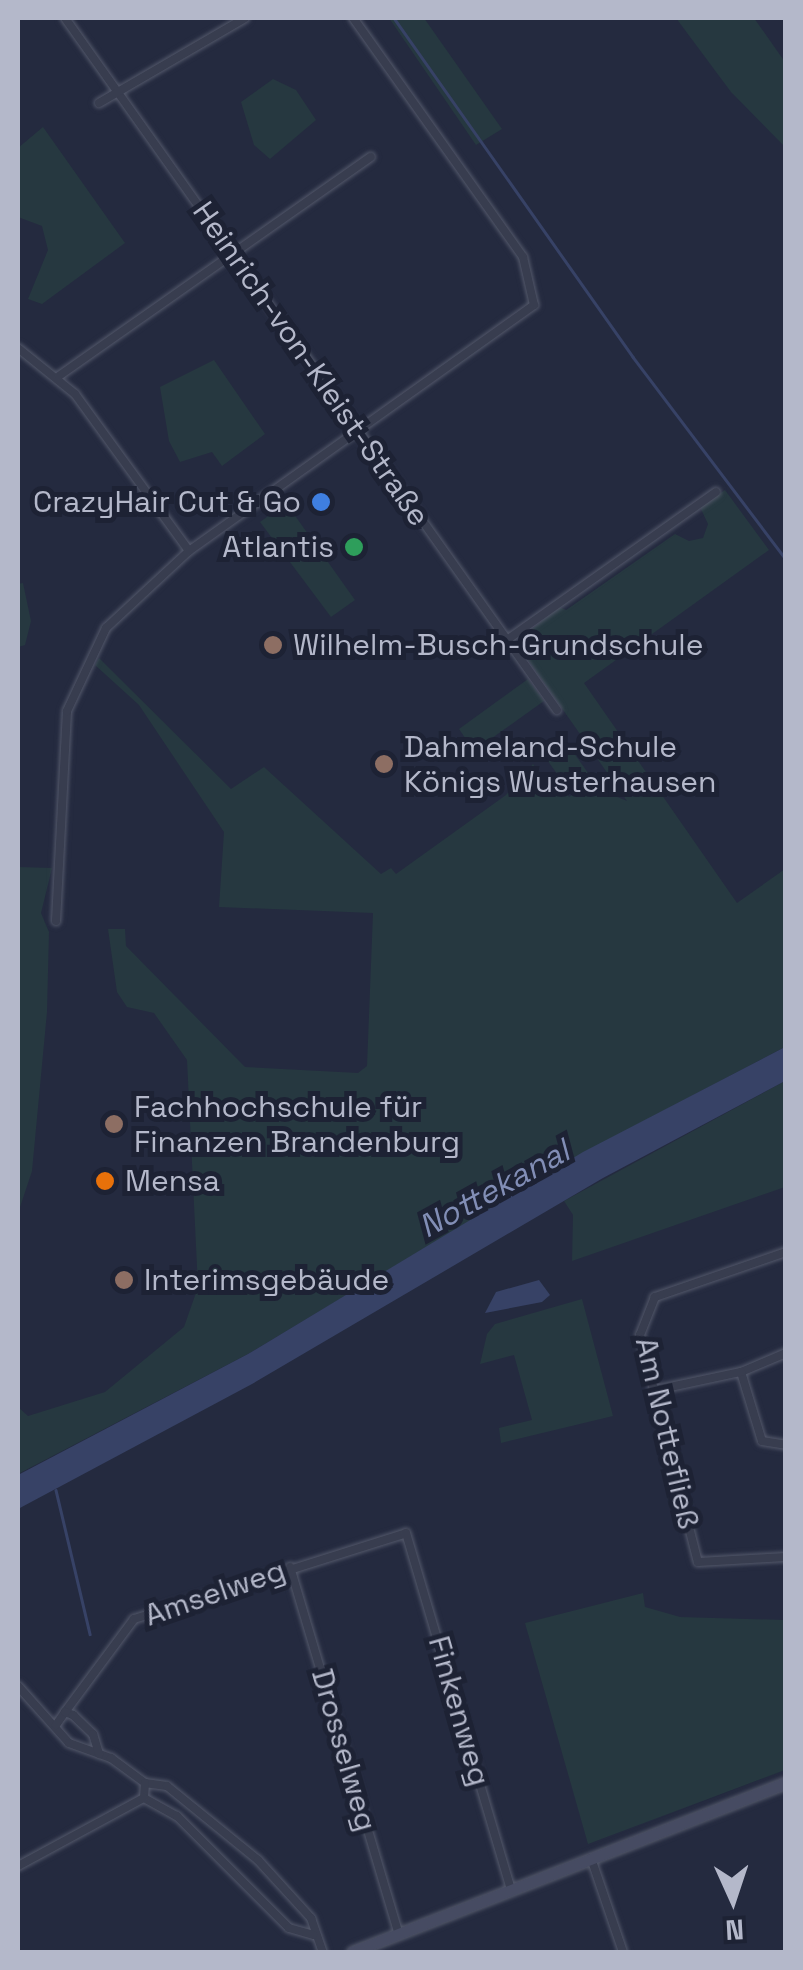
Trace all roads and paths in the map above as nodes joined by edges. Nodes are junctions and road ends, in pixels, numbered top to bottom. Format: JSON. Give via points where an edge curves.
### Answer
{"nodes":[{"id":1,"x":65,"y":18,"type":"edge"},
{"id":2,"x":245,"y":18,"type":"edge"},
{"id":3,"x":354,"y":18,"type":"edge"},
{"id":4,"x":118,"y":92,"type":"junction"},
{"id":5,"x":98,"y":103,"type":"dead end"},
{"id":6,"x":372,"y":157,"type":"dead end"},
{"id":7,"x":233,"y":255,"type":"junction"},
{"id":8,"x":18,"y":348,"type":"edge"},
{"id":9,"x":59,"y":376,"type":"junction"},
{"id":10,"x":359,"y":432,"type":"junction"},
{"id":11,"x":716,"y":492,"type":"dead end"},
{"id":12,"x":188,"y":550,"type":"junction"},
{"id":13,"x":507,"y":640,"type":"junction"},
{"id":14,"x":557,"y":710,"type":"dead end"},
{"id":15,"x":56,"y":921,"type":"dead end"},
{"id":16,"x":786,"y":1252,"type":"edge"},
{"id":17,"x":786,"y":1353,"type":"edge"},
{"id":18,"x":741,"y":1372,"type":"junction"},
{"id":19,"x":656,"y":1390,"type":"junction"},
{"id":20,"x":786,"y":1445,"type":"edge"},
{"id":21,"x":406,"y":1534,"type":"joint"},
{"id":22,"x":786,"y":1557,"type":"edge"},
{"id":23,"x":290,"y":1567,"type":"junction"},
{"id":24,"x":18,"y":1686,"type":"edge"},
{"id":25,"x":65,"y":1712,"type":"junction"},
{"id":26,"x":56,"y":1725,"type":"junction"},
{"id":27,"x":99,"y":1754,"type":"junction"},
{"id":28,"x":786,"y":1782,"type":"edge"},
{"id":29,"x":145,"y":1784,"type":"junction"},
{"id":30,"x":144,"y":1798,"type":"junction"},
{"id":31,"x":590,"y":1857,"type":"junction"},
{"id":32,"x":19,"y":1865,"type":"edge"},
{"id":33,"x":510,"y":1889,"type":"junction"},
{"id":34,"x":399,"y":1934,"type":"junction"},
{"id":35,"x":312,"y":1935,"type":"junction"},
{"id":36,"x":322,"y":1952,"type":"edge"},
{"id":37,"x":352,"y":1952,"type":"edge"},
{"id":38,"x":623,"y":1952,"type":"edge"}],
"edges":[{"from":1,"to":4,"type":"street","name":"Heinrich-von-Kleist-Straße"},
{"from":2,"to":4,"type":"street"},
{"from":3,"to":10,"type":"street","via":[[523,257],[535,298],[524,316]]},
{"from":4,"to":5,"type":"street"},
{"from":4,"to":7,"type":"street","name":"Heinrich-von-Kleist-Straße"},
{"from":6,"to":7,"type":"street"},
{"from":7,"to":9,"type":"street"},
{"from":7,"to":10,"type":"street","name":"Heinrich-von-Kleist-Straße"},
{"from":8,"to":9,"type":"street"},
{"from":9,"to":12,"type":"street"},
{"from":10,"to":12,"type":"street"},
{"from":10,"to":13,"type":"street","name":"Heinrich-von-Kleist-Straße"},
{"from":11,"to":13,"type":"street"},
{"from":12,"to":15,"type":"street","via":[[124,605],[71,696]]},
{"from":13,"to":14,"type":"street","name":"Heinrich-von-Kleist-Straße"},
{"from":16,"to":19,"type":"street","name":"Am Nottefließ","via":[[655,1297],[640,1335]]},
{"from":17,"to":18,"type":"street"},
{"from":18,"to":19,"type":"street"},
{"from":18,"to":20,"type":"street","via":[[762,1441]]},
{"from":19,"to":22,"type":"street","name":"Am Nottefließ","via":[[698,1562]]},
{"from":21,"to":23,"type":"street","name":"Amselweg"},
{"from":21,"to":33,"type":"street","name":"Finkenweg"},
{"from":23,"to":25,"type":"street","name":"Amselweg","via":[[134,1619]]},
{"from":23,"to":34,"type":"street","name":"Drosselweg"},
{"from":24,"to":26,"type":"street"},
{"from":25,"to":26,"type":"street","name":"Amselweg"},
{"from":25,"to":27,"type":"street","via":[[93,1734]]},
{"from":26,"to":27,"type":"street","via":[[69,1743]]},
{"from":27,"to":29,"type":"street"},
{"from":28,"to":31,"type":"main road"},
{"from":29,"to":30,"type":"street"},
{"from":29,"to":35,"type":"street","via":[[167,1786],[258,1860],[310,1918]]},
{"from":30,"to":32,"type":"street"},
{"from":30,"to":35,"type":"street","via":[[177,1816],[288,1928]]},
{"from":31,"to":33,"type":"main road"},
{"from":31,"to":38,"type":"street"},
{"from":33,"to":34,"type":"main road"},
{"from":34,"to":37,"type":"main road"},
{"from":35,"to":36,"type":"street"}]}
